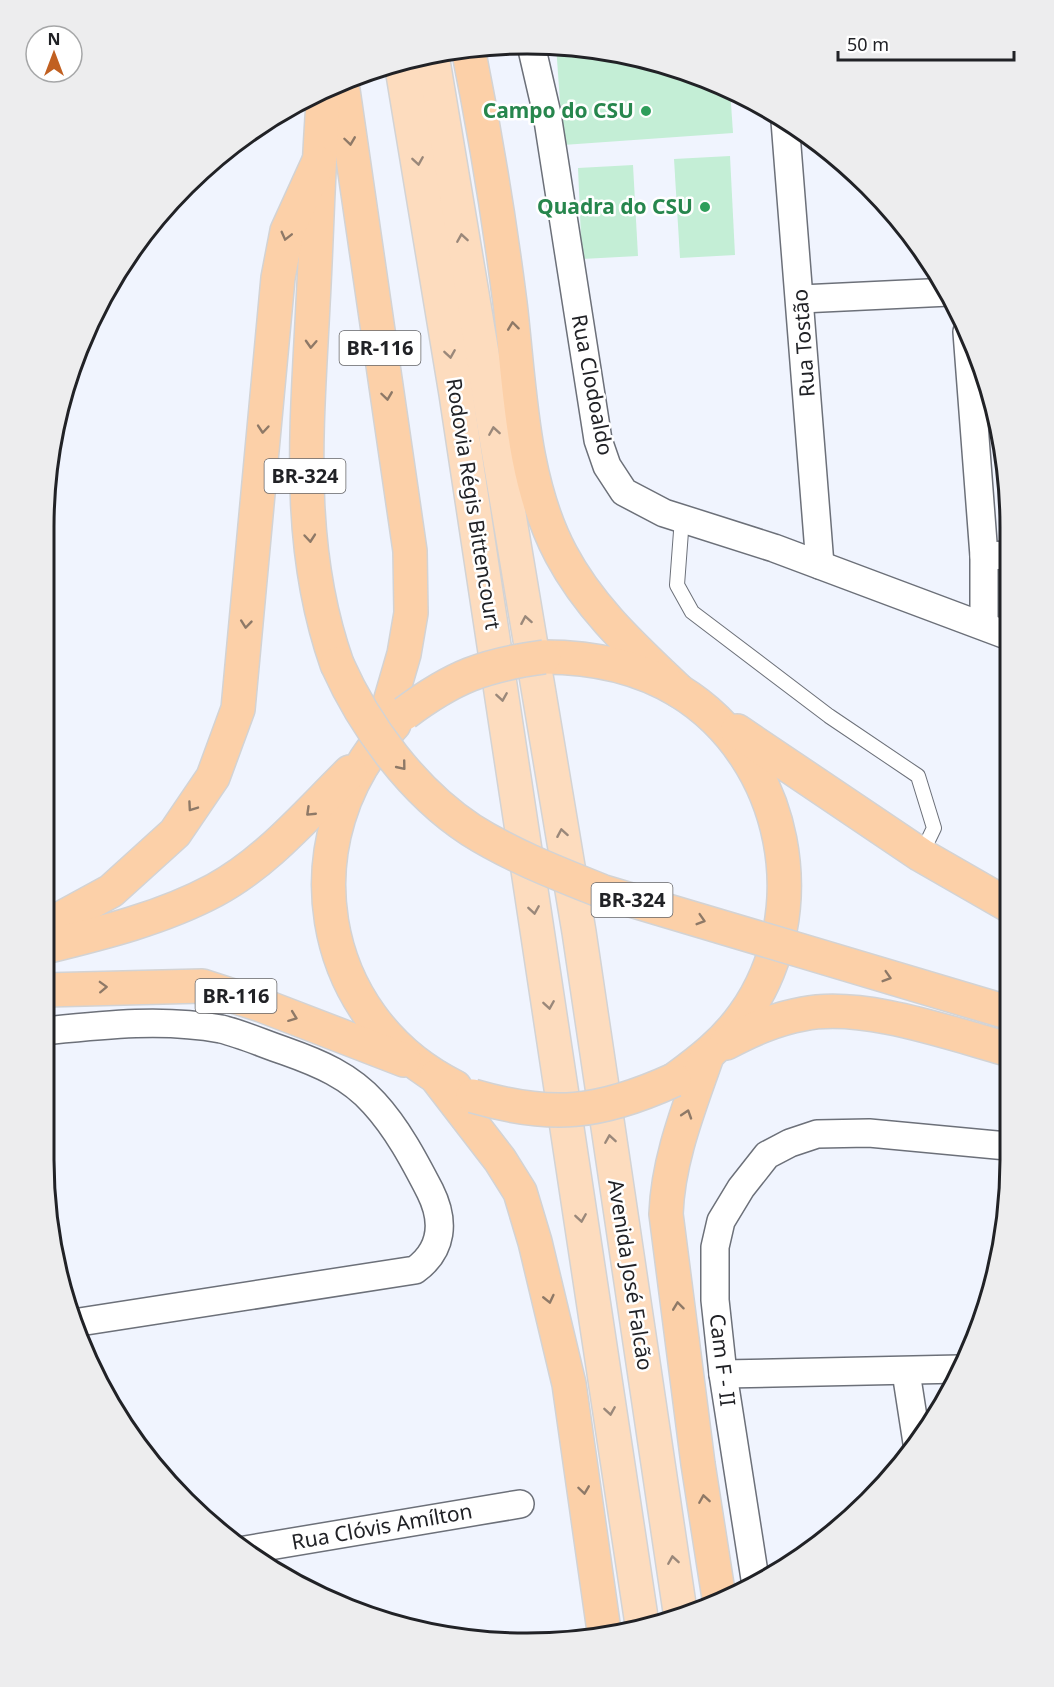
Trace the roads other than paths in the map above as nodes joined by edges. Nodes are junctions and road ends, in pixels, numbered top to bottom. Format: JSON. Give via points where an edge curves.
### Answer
{"nodes":[{"id":1,"x":533,"y":54,"type":"edge"},
{"id":2,"x":470,"y":58,"type":"edge"},
{"id":3,"x":433,"y":63,"type":"edge"},
{"id":4,"x":402,"y":71,"type":"edge"},
{"id":5,"x":343,"y":91,"type":"edge"},
{"id":6,"x":323,"y":101,"type":"edge"},
{"id":7,"x":792,"y":136,"type":"edge"},
{"id":8,"x":318,"y":164,"type":"junction"},
{"id":9,"x":938,"y":293,"type":"edge"},
{"id":10,"x":801,"y":299,"type":"junction"},
{"id":11,"x":972,"y":366,"type":"edge"},
{"id":12,"x":682,"y":518,"type":"junction"},
{"id":13,"x":997,"y":556,"type":"edge"},
{"id":14,"x":820,"y":565,"type":"junction"},
{"id":15,"x":984,"y":626,"type":"junction"},
{"id":16,"x":1000,"y":632,"type":"edge"},
{"id":17,"x":691,"y":700,"type":"junction"},
{"id":18,"x":373,"y":748,"type":"junction"},
{"id":19,"x":921,"y":855,"type":"junction"},
{"id":20,"x":1000,"y":901,"type":"edge"},
{"id":21,"x":54,"y":922,"type":"edge"},
{"id":22,"x":579,"y":932,"type":"joint"},
{"id":23,"x":54,"y":944,"type":"edge"},
{"id":24,"x":540,"y":947,"type":"joint"},
{"id":25,"x":54,"y":990,"type":"edge"},
{"id":26,"x":1000,"y":1010,"type":"edge"},
{"id":27,"x":54,"y":1030,"type":"edge"},
{"id":28,"x":1000,"y":1047,"type":"edge"},
{"id":29,"x":712,"y":1052,"type":"junction"},
{"id":30,"x":426,"y":1071,"type":"junction"},
{"id":31,"x":1000,"y":1145,"type":"edge"},
{"id":32,"x":83,"y":1322,"type":"edge"},
{"id":33,"x":951,"y":1370,"type":"edge"},
{"id":34,"x":906,"y":1372,"type":"junction"},
{"id":35,"x":723,"y":1374,"type":"junction"},
{"id":36,"x":915,"y":1430,"type":"edge"},
{"id":37,"x":520,"y":1504,"type":"dead end"},
{"id":38,"x":257,"y":1548,"type":"edge"},
{"id":39,"x":754,"y":1575,"type":"edge"},
{"id":40,"x":718,"y":1592,"type":"edge"},
{"id":41,"x":679,"y":1608,"type":"edge"},
{"id":42,"x":641,"y":1619,"type":"edge"},
{"id":43,"x":603,"y":1627,"type":"edge"}],
"edges":[{"from":1,"to":12,"type":"street","name":"Rua Clodoaldo","via":[[548,114],[598,440],[607,466],[624,492]]},
{"from":17,"to":2,"type":"highway","one_way":true,"via":[[602,616],[561,555],[539,505],[482,114]]},
{"from":22,"to":3,"type":"main road","name":"Rodovia Régis Bittencourt","one_way":true},
{"from":4,"to":24,"type":"main road","name":"Rodovia Régis Bittencourt","number":"BR-116","one_way":true},
{"from":5,"to":18,"type":"highway","number":"BR-116","one_way":true,"via":[[410,551],[411,614],[404,654]]},
{"from":6,"to":8,"type":"highway"},
{"from":7,"to":10,"type":"street","name":"Rua Tostão"},
{"from":8,"to":21,"type":"highway","one_way":true,"via":[[286,231],[278,278],[238,709],[213,777],[175,833],[111,891]]},
{"from":8,"to":26,"type":"highway","number":"BR-324","one_way":true,"bridge":true,"via":[[305,482],[313,570],[324,627],[345,682],[380,737],[420,787],[471,829],[544,869],[604,892]]},
{"from":9,"to":10,"type":"street"},
{"from":10,"to":14,"type":"street","name":"Rua Tostão"},
{"from":11,"to":13,"type":"street"},
{"from":12,"to":14,"type":"street","name":"Rua Clodoaldo"},
{"from":12,"to":19,"type":"lane","via":[[677,585],[692,612],[829,716],[918,776],[934,828]]},
{"from":13,"to":15,"type":"street"},
{"from":14,"to":15,"type":"street","name":"Rua Clodoaldo"},
{"from":15,"to":16,"type":"street","name":"Rua Clodoaldo"},
{"from":17,"to":18,"type":"highway","bridge":true,"via":[[646,674],[593,660],[544,657],[502,663],[434,691],[405,713]]},
{"from":17,"to":19,"type":"highway"},
{"from":17,"to":29,"type":"highway","via":[[733,738],[758,774],[776,820],[784,864],[785,896],[779,938],[765,978],[744,1016]]},
{"from":18,"to":23,"type":"highway","number":"BR-116","one_way":true,"via":[[275,846],[216,890],[123,926]]},
{"from":18,"to":30,"type":"highway","via":[[346,794],[333,835],[327,877],[330,920],[341,962],[360,1000],[385,1035]]},
{"from":19,"to":20,"type":"highway"},
{"from":41,"to":22,"type":"main road","name":"Avenida José Falcão","one_way":true},
{"from":24,"to":42,"type":"main road","name":"Avenida José Falcão","one_way":true},
{"from":25,"to":30,"type":"highway","number":"BR-116","one_way":true,"via":[[202,986],[261,1005]]},
{"from":27,"to":32,"type":"street","via":[[148,1023],[221,1030],[313,1061],[344,1076],[374,1102],[409,1151],[441,1220],[434,1250],[415,1270]]},
{"from":28,"to":29,"type":"highway","via":[[913,1023],[849,1012],[806,1013],[765,1023]]},
{"from":29,"to":30,"type":"highway","bridge":true,"via":[[674,1080],[636,1097],[585,1109],[513,1107],[473,1096]]},
{"from":40,"to":29,"type":"highway","one_way":true,"via":[[666,1214],[674,1155]]},
{"from":30,"to":43,"type":"highway","one_way":true,"via":[[500,1160],[520,1192],[569,1384]]},
{"from":31,"to":35,"type":"street","name":"Cam F - II","via":[[869,1133],[817,1134],[767,1155],[722,1221],[715,1247],[715,1300]]},
{"from":33,"to":34,"type":"street"},
{"from":34,"to":35,"type":"street"},
{"from":34,"to":36,"type":"street"},
{"from":35,"to":39,"type":"street","name":"Cam F - II"},
{"from":37,"to":38,"type":"street","name":"Rua Clóvis Amílton"}]}
